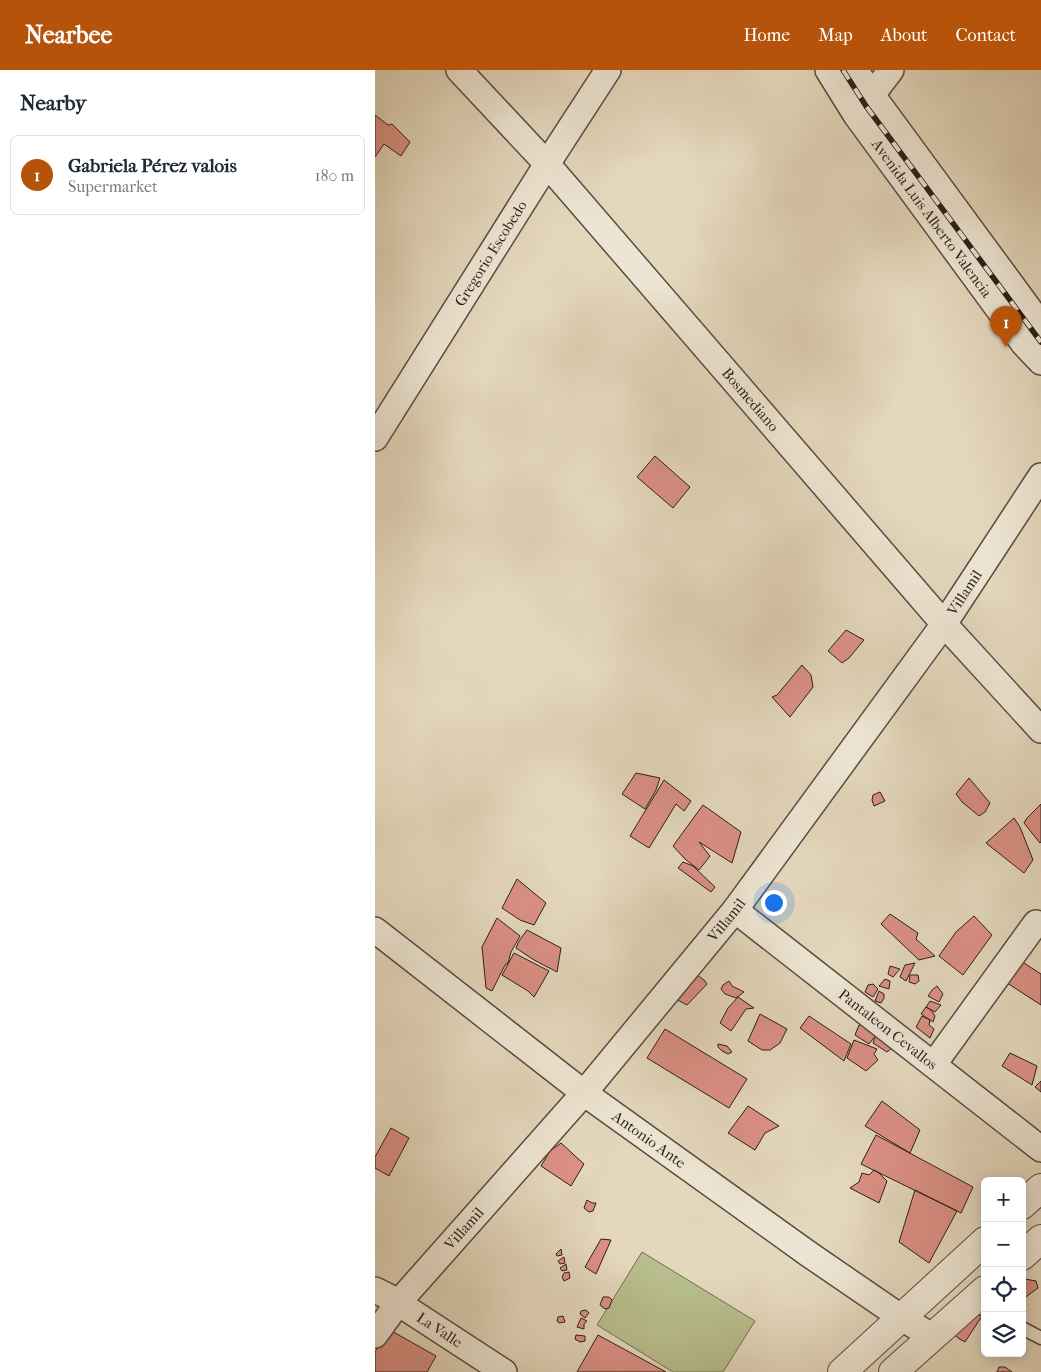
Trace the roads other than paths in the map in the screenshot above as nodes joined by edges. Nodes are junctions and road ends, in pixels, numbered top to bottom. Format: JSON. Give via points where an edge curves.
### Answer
{"nodes":[{"id":1,"x":459,"y":70,"type":"edge"},
{"id":2,"x":608,"y":70,"type":"edge"},
{"id":3,"x":828,"y":70,"type":"edge"},
{"id":4,"x":855,"y":70,"type":"edge"},
{"id":5,"x":891,"y":70,"type":"edge"},
{"id":6,"x":871,"y":94,"type":"junction"},
{"id":7,"x":856,"y":115,"type":"junction"},
{"id":8,"x":547,"y":164,"type":"junction"},
{"id":9,"x":1041,"y":324,"type":"edge"},
{"id":10,"x":1041,"y":362,"type":"edge"},
{"id":11,"x":378,"y":425,"type":"edge"},
{"id":12,"x":1041,"y":476,"type":"edge"},
{"id":13,"x":944,"y":624,"type":"junction"},
{"id":14,"x":1041,"y":730,"type":"edge"},
{"id":15,"x":735,"y":910,"type":"junction"},
{"id":16,"x":1036,"y":923,"type":"dead end"},
{"id":17,"x":375,"y":930,"type":"edge"},
{"id":18,"x":934,"y":1064,"type":"junction"},
{"id":19,"x":584,"y":1093,"type":"junction"},
{"id":20,"x":1041,"y":1149,"type":"edge"},
{"id":21,"x":1041,"y":1188,"type":"edge"},
{"id":22,"x":1026,"y":1201,"type":"edge"},
{"id":23,"x":1041,"y":1239,"type":"edge"},
{"id":24,"x":981,"y":1245,"type":"edge"},
{"id":25,"x":1026,"y":1252,"type":"edge"},
{"id":26,"x":375,"y":1290,"type":"edge"},
{"id":27,"x":981,"y":1299,"type":"edge"},
{"id":28,"x":398,"y":1303,"type":"junction"},
{"id":29,"x":902,"y":1318,"type":"junction"},
{"id":30,"x":1026,"y":1330,"type":"edge"},
{"id":31,"x":375,"y":1335,"type":"edge"},
{"id":32,"x":933,"y":1337,"type":"junction"},
{"id":33,"x":1041,"y":1338,"type":"edge"},
{"id":34,"x":504,"y":1372,"type":"edge"},
{"id":35,"x":842,"y":1372,"type":"edge"},
{"id":36,"x":893,"y":1372,"type":"edge"}],
"edges":[{"from":1,"to":8,"type":"street","name":"Bosmediano"},
{"from":2,"to":8,"type":"street","name":"Gregorio Escobedo"},
{"from":3,"to":7,"type":"street","name":"Avenida Luis Alberto Valencia"},
{"from":4,"to":6,"type":"street","name":"Avenida Luis Alberto Valencia"},
{"from":5,"to":6,"type":"street"},
{"from":6,"to":7,"type":"street","via":[[866,106]]},
{"from":6,"to":9,"type":"street","name":"Avenida Luis Alberto Valencia"},
{"from":7,"to":10,"type":"street","name":"Avenida Luis Alberto Valencia","via":[[1024,344]]},
{"from":8,"to":11,"type":"street","name":"Gregorio Escobedo"},
{"from":8,"to":13,"type":"street","name":"Bosmediano"},
{"from":12,"to":13,"type":"street","name":"Villamil"},
{"from":13,"to":14,"type":"street","name":"Bosmediano"},
{"from":13,"to":15,"type":"street","name":"Villamil"},
{"from":15,"to":18,"type":"street","name":"Pantaleon Cevallos"},
{"from":15,"to":19,"type":"street","name":"Villamil"},
{"from":16,"to":18,"type":"street"},
{"from":17,"to":19,"type":"street","name":"Antonio Ante"},
{"from":18,"to":20,"type":"street","name":"Pantaleon Cevallos"},
{"from":19,"to":28,"type":"street","name":"Villamil"},
{"from":19,"to":29,"type":"street","name":"Antonio Ante"},
{"from":21,"to":22,"type":"street"},
{"from":23,"to":25,"type":"street"},
{"from":24,"to":29,"type":"street"},
{"from":26,"to":28,"type":"street","name":"La Valle"},
{"from":27,"to":32,"type":"street"},
{"from":28,"to":31,"type":"street","name":"Villamil"},
{"from":28,"to":34,"type":"street","name":"La Valle"},
{"from":29,"to":32,"type":"street","name":"Antonio Ante"},
{"from":29,"to":35,"type":"street"},
{"from":30,"to":33,"type":"lane"},
{"from":32,"to":36,"type":"street"}]}
